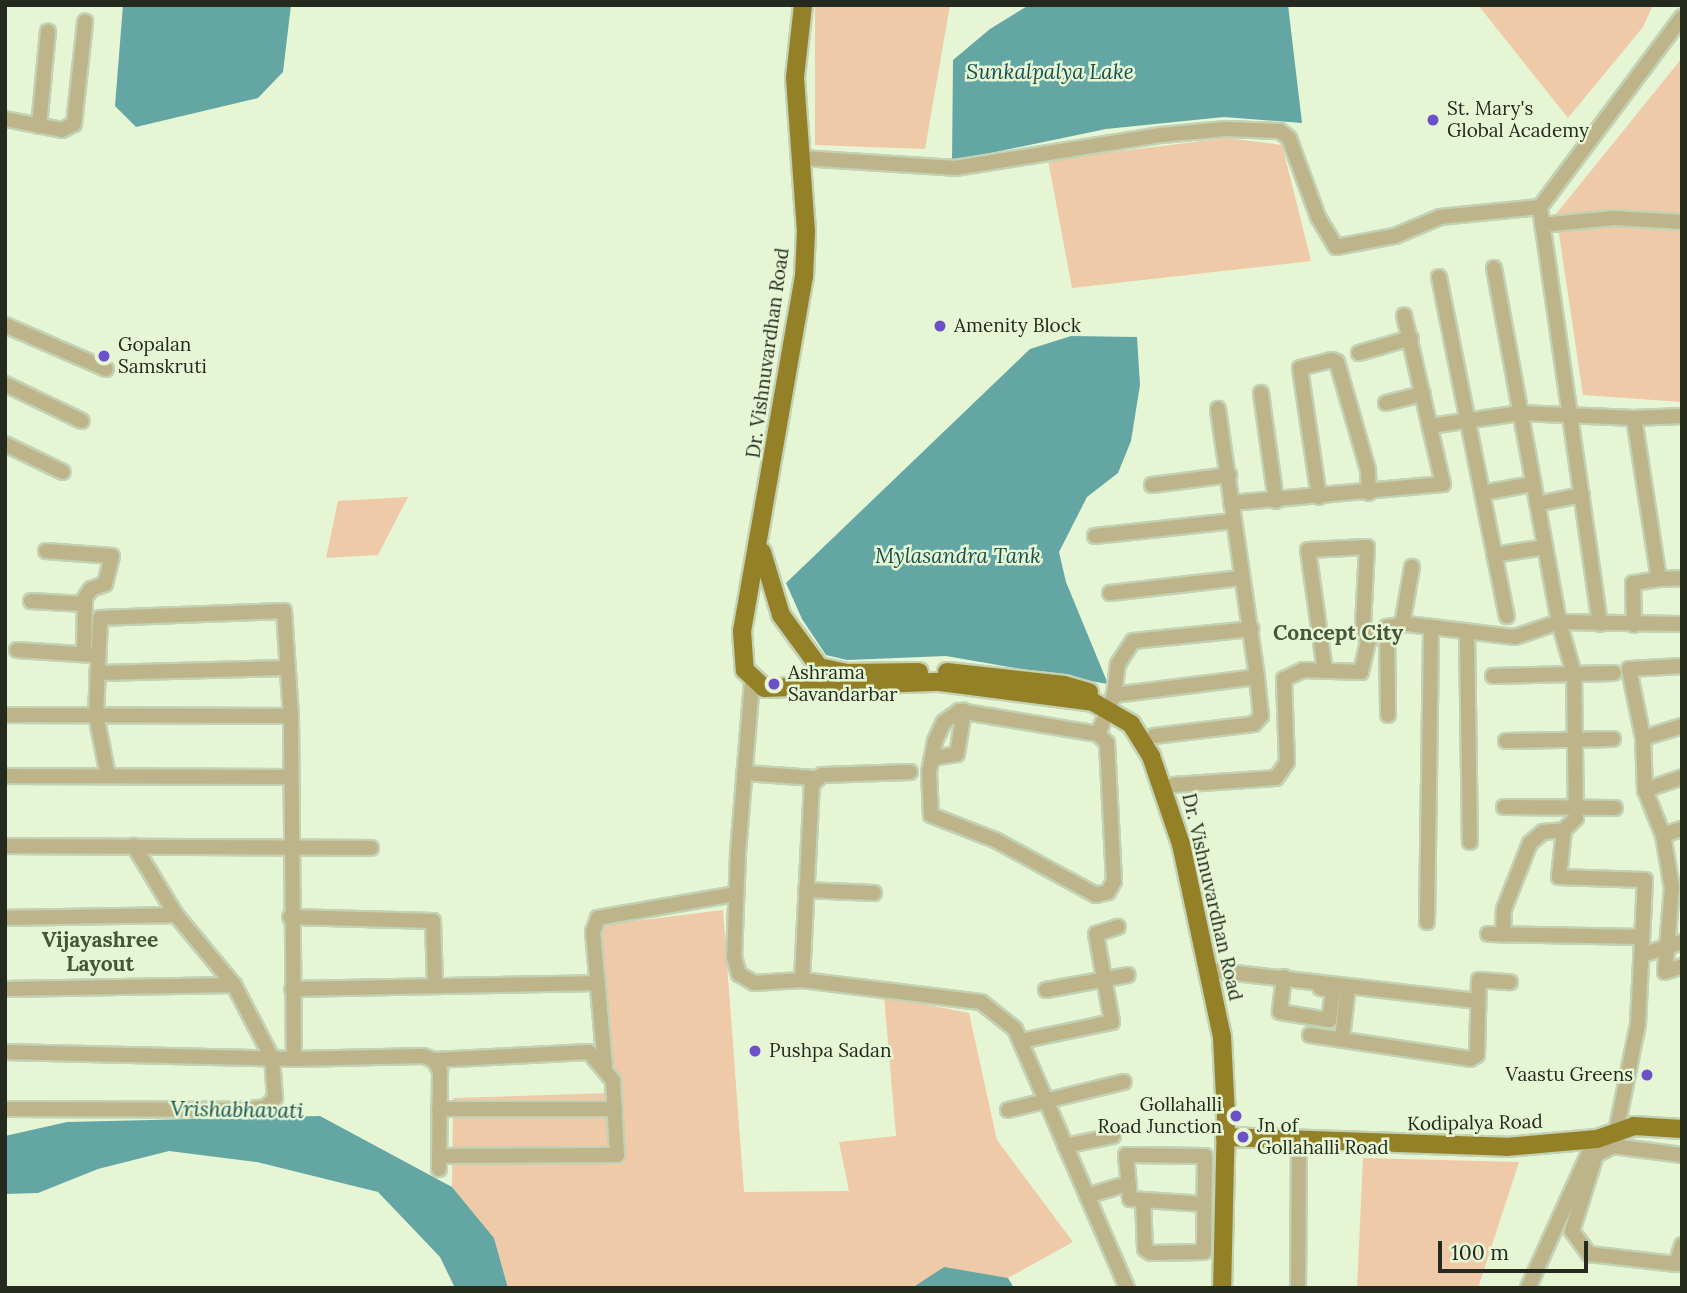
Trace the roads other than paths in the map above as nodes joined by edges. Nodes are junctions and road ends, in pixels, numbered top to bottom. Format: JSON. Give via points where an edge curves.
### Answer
{"nodes":[{"id":1,"x":803,"y":5,"type":"edge"},
{"id":2,"x":1682,"y":18,"type":"edge"},
{"id":3,"x":85,"y":22,"type":"dead end"},
{"id":4,"x":47,"y":31,"type":"dead end"},
{"id":5,"x":5,"y":119,"type":"edge"},
{"id":6,"x":39,"y":126,"type":"junction"},
{"id":7,"x":802,"y":158,"type":"junction"},
{"id":8,"x":1539,"y":207,"type":"junction"},
{"id":9,"x":1682,"y":222,"type":"edge"},
{"id":10,"x":1542,"y":225,"type":"junction"},
{"id":11,"x":1494,"y":268,"type":"dead end"},
{"id":12,"x":1439,"y":277,"type":"dead end"},
{"id":13,"x":1404,"y":315,"type":"dead end"},
{"id":14,"x":5,"y":325,"type":"edge"},
{"id":15,"x":1411,"y":338,"type":"junction"},
{"id":16,"x":1359,"y":353,"type":"dead end"},
{"id":17,"x":106,"y":369,"type":"dead end"},
{"id":18,"x":5,"y":384,"type":"edge"},
{"id":19,"x":1261,"y":393,"type":"dead end"},
{"id":20,"x":1423,"y":394,"type":"junction"},
{"id":21,"x":1386,"y":403,"type":"dead end"},
{"id":22,"x":1218,"y":409,"type":"dead end"},
{"id":23,"x":1520,"y":413,"type":"junction"},
{"id":24,"x":1570,"y":413,"type":"junction"},
{"id":25,"x":1682,"y":416,"type":"edge"},
{"id":26,"x":1469,"y":417,"type":"junction"},
{"id":27,"x":1634,"y":418,"type":"junction"},
{"id":28,"x":82,"y":421,"type":"dead end"},
{"id":29,"x":1430,"y":426,"type":"junction"},
{"id":30,"x":5,"y":444,"type":"edge"},
{"id":31,"x":63,"y":472,"type":"dead end"},
{"id":32,"x":1229,"y":475,"type":"junction"},
{"id":33,"x":1533,"y":484,"type":"junction"},
{"id":34,"x":1152,"y":485,"type":"dead end"},
{"id":35,"x":1369,"y":493,"type":"junction"},
{"id":36,"x":1482,"y":493,"type":"junction"},
{"id":37,"x":1582,"y":495,"type":"junction"},
{"id":38,"x":1319,"y":497,"type":"junction"},
{"id":39,"x":1276,"y":501,"type":"junction"},
{"id":40,"x":1231,"y":503,"type":"junction"},
{"id":41,"x":1537,"y":504,"type":"junction"},
{"id":42,"x":1233,"y":520,"type":"junction"},
{"id":43,"x":1095,"y":536,"type":"dead end"},
{"id":44,"x":761,"y":538,"type":"junction"},
{"id":45,"x":1545,"y":547,"type":"junction"},
{"id":46,"x":46,"y":551,"type":"dead end"},
{"id":47,"x":1494,"y":555,"type":"junction"},
{"id":48,"x":1412,"y":567,"type":"dead end"},
{"id":49,"x":1240,"y":578,"type":"junction"},
{"id":50,"x":1682,"y":578,"type":"edge"},
{"id":51,"x":1659,"y":579,"type":"junction"},
{"id":52,"x":1110,"y":593,"type":"dead end"},
{"id":53,"x":31,"y":601,"type":"dead end"},
{"id":54,"x":85,"y":604,"type":"junction"},
{"id":55,"x":1507,"y":616,"type":"dead end"},
{"id":56,"x":1559,"y":622,"type":"junction"},
{"id":57,"x":1600,"y":624,"type":"junction"},
{"id":58,"x":1682,"y":624,"type":"edge"},
{"id":59,"x":1634,"y":625,"type":"junction"},
{"id":60,"x":1395,"y":626,"type":"junction"},
{"id":61,"x":1251,"y":629,"type":"junction"},
{"id":62,"x":1431,"y":629,"type":"junction"},
{"id":63,"x":1467,"y":631,"type":"junction"},
{"id":64,"x":1368,"y":641,"type":"junction"},
{"id":65,"x":17,"y":650,"type":"dead end"},
{"id":66,"x":91,"y":655,"type":"junction"},
{"id":67,"x":1682,"y":666,"type":"edge"},
{"id":68,"x":288,"y":668,"type":"junction"},
{"id":69,"x":1325,"y":671,"type":"junction"},
{"id":70,"x":97,"y":673,"type":"junction"},
{"id":71,"x":1614,"y":673,"type":"dead end"},
{"id":72,"x":1574,"y":674,"type":"junction"},
{"id":73,"x":1493,"y":676,"type":"dead end"},
{"id":74,"x":1257,"y":677,"type":"junction"},
{"id":75,"x":752,"y":682,"type":"junction"},
{"id":76,"x":1111,"y":702,"type":"junction"},
{"id":77,"x":964,"y":711,"type":"junction"},
{"id":78,"x":5,"y":715,"type":"edge"},
{"id":79,"x":96,"y":715,"type":"junction"},
{"id":80,"x":1388,"y":715,"type":"dead end"},
{"id":81,"x":291,"y":716,"type":"junction"},
{"id":82,"x":1682,"y":726,"type":"edge"},
{"id":83,"x":1098,"y":734,"type":"junction"},
{"id":84,"x":1154,"y":736,"type":"junction"},
{"id":85,"x":1643,"y":738,"type":"junction"},
{"id":86,"x":1573,"y":739,"type":"junction"},
{"id":87,"x":1614,"y":739,"type":"dead end"},
{"id":88,"x":1506,"y":741,"type":"dead end"},
{"id":89,"x":932,"y":758,"type":"junction"},
{"id":90,"x":910,"y":772,"type":"dead end"},
{"id":91,"x":744,"y":773,"type":"junction"},
{"id":92,"x":5,"y":776,"type":"edge"},
{"id":93,"x":108,"y":776,"type":"junction"},
{"id":94,"x":290,"y":777,"type":"junction"},
{"id":95,"x":1682,"y":777,"type":"edge"},
{"id":96,"x":815,"y":778,"type":"junction"},
{"id":97,"x":1173,"y":785,"type":"junction"},
{"id":98,"x":1645,"y":790,"type":"junction"},
{"id":99,"x":1504,"y":807,"type":"dead end"},
{"id":100,"x":1573,"y":807,"type":"junction"},
{"id":101,"x":1615,"y":808,"type":"dead end"},
{"id":102,"x":1682,"y":829,"type":"edge"},
{"id":103,"x":1564,"y":830,"type":"junction"},
{"id":104,"x":1663,"y":835,"type":"junction"},
{"id":105,"x":1470,"y":842,"type":"dead end"},
{"id":106,"x":289,"y":845,"type":"junction"},
{"id":107,"x":5,"y":846,"type":"edge"},
{"id":108,"x":134,"y":846,"type":"junction"},
{"id":109,"x":371,"y":848,"type":"dead end"},
{"id":110,"x":1677,"y":886,"type":"edge"},
{"id":111,"x":806,"y":890,"type":"junction"},
{"id":112,"x":874,"y":893,"type":"dead end"},
{"id":113,"x":736,"y":894,"type":"junction"},
{"id":114,"x":176,"y":915,"type":"junction"},
{"id":115,"x":290,"y":917,"type":"junction"},
{"id":116,"x":5,"y":918,"type":"edge"},
{"id":117,"x":1427,"y":922,"type":"dead end"},
{"id":118,"x":1118,"y":927,"type":"dead end"},
{"id":119,"x":1488,"y":934,"type":"dead end"},
{"id":120,"x":1503,"y":934,"type":"junction"},
{"id":121,"x":1642,"y":937,"type":"junction"},
{"id":122,"x":1675,"y":944,"type":"edge"},
{"id":123,"x":1642,"y":955,"type":"junction"},
{"id":124,"x":1682,"y":966,"type":"edge"},
{"id":125,"x":1214,"y":970,"type":"junction"},
{"id":126,"x":1128,"y":975,"type":"dead end"},
{"id":127,"x":1104,"y":979,"type":"junction"},
{"id":128,"x":802,"y":980,"type":"junction"},
{"id":129,"x":1510,"y":982,"type":"dead end"},
{"id":130,"x":598,"y":983,"type":"junction"},
{"id":131,"x":234,"y":985,"type":"junction"},
{"id":132,"x":435,"y":986,"type":"junction"},
{"id":133,"x":1348,"y":986,"type":"junction"},
{"id":134,"x":5,"y":989,"type":"edge"},
{"id":135,"x":292,"y":989,"type":"junction"},
{"id":136,"x":1046,"y":990,"type":"dead end"},
{"id":137,"x":1477,"y":1001,"type":"junction"},
{"id":138,"x":1310,"y":1035,"type":"dead end"},
{"id":139,"x":1342,"y":1039,"type":"junction"},
{"id":140,"x":1021,"y":1041,"type":"junction"},
{"id":141,"x":5,"y":1052,"type":"edge"},
{"id":142,"x":272,"y":1058,"type":"junction"},
{"id":143,"x":294,"y":1059,"type":"junction"},
{"id":144,"x":435,"y":1060,"type":"junction"},
{"id":145,"x":605,"y":1066,"type":"junction"},
{"id":146,"x":1124,"y":1082,"type":"dead end"},
{"id":147,"x":1046,"y":1099,"type":"junction"},
{"id":148,"x":5,"y":1109,"type":"edge"},
{"id":149,"x":439,"y":1109,"type":"junction"},
{"id":150,"x":615,"y":1109,"type":"junction"},
{"id":151,"x":1008,"y":1110,"type":"dead end"},
{"id":152,"x":1682,"y":1129,"type":"edge"},
{"id":153,"x":1616,"y":1132,"type":"junction"},
{"id":154,"x":1113,"y":1136,"type":"dead end"},
{"id":155,"x":1228,"y":1137,"type":"junction"},
{"id":156,"x":1597,"y":1139,"type":"junction"},
{"id":157,"x":1299,"y":1140,"type":"junction"},
{"id":158,"x":1065,"y":1146,"type":"junction"},
{"id":159,"x":1682,"y":1155,"type":"edge"},
{"id":160,"x":1120,"y":1186,"type":"dead end"},
{"id":161,"x":1087,"y":1196,"type":"junction"},
{"id":162,"x":1143,"y":1201,"type":"junction"},
{"id":163,"x":1225,"y":1203,"type":"junction"},
{"id":164,"x":1204,"y":1204,"type":"junction"},
{"id":165,"x":1682,"y":1245,"type":"edge"},
{"id":166,"x":1127,"y":1288,"type":"edge"},
{"id":167,"x":1222,"y":1288,"type":"edge"},
{"id":168,"x":1231,"y":1288,"type":"edge"},
{"id":169,"x":1298,"y":1288,"type":"edge"},
{"id":170,"x":1528,"y":1288,"type":"edge"}],
"edges":[{"from":1,"to":7,"type":"main road","name":"Dr. Vishnuvardhan Road","via":[[795,78]]},
{"from":2,"to":8,"type":"street"},
{"from":3,"to":6,"type":"street","via":[[74,124],[62,130]]},
{"from":4,"to":6,"type":"street"},
{"from":5,"to":6,"type":"street"},
{"from":7,"to":8,"type":"street","via":[[954,168],[1161,135],[1226,129],[1280,131],[1289,138],[1318,216],[1336,247],[1395,236],[1440,217]]},
{"from":7,"to":44,"type":"main road","name":"Dr. Vishnuvardhan Road","via":[[804,276]]},
{"from":8,"to":10,"type":"street"},
{"from":9,"to":10,"type":"street","via":[[1614,218]]},
{"from":10,"to":24,"type":"street"},
{"from":11,"to":23,"type":"street"},
{"from":12,"to":26,"type":"street"},
{"from":13,"to":15,"type":"street"},
{"from":14,"to":17,"type":"street"},
{"from":15,"to":16,"type":"street"},
{"from":15,"to":20,"type":"street"},
{"from":18,"to":28,"type":"street"},
{"from":19,"to":39,"type":"street"},
{"from":20,"to":21,"type":"street"},
{"from":20,"to":29,"type":"street"},
{"from":22,"to":32,"type":"street"},
{"from":23,"to":24,"type":"street"},
{"from":23,"to":26,"type":"street"},
{"from":23,"to":33,"type":"street"},
{"from":24,"to":27,"type":"street"},
{"from":24,"to":37,"type":"street"},
{"from":25,"to":27,"type":"street"},
{"from":26,"to":29,"type":"street"},
{"from":26,"to":36,"type":"street"},
{"from":27,"to":51,"type":"street"},
{"from":29,"to":35,"type":"street","via":[[1443,484]]},
{"from":30,"to":31,"type":"street"},
{"from":32,"to":34,"type":"street"},
{"from":32,"to":40,"type":"street"},
{"from":33,"to":36,"type":"street"},
{"from":33,"to":41,"type":"street"},
{"from":35,"to":38,"type":"street"},
{"from":35,"to":38,"type":"street","via":[[1361,447],[1337,362],[1332,360],[1300,368]]},
{"from":36,"to":47,"type":"street"},
{"from":37,"to":41,"type":"street"},
{"from":37,"to":57,"type":"street"},
{"from":38,"to":39,"type":"street"},
{"from":39,"to":40,"type":"street"},
{"from":40,"to":42,"type":"street"},
{"from":41,"to":45,"type":"street"},
{"from":42,"to":43,"type":"street"},
{"from":42,"to":49,"type":"street"},
{"from":44,"to":75,"type":"main road","name":"Dr. Vishnuvardhan Road","via":[[742,631],[741,657]]},
{"from":44,"to":76,"type":"main road","name":"Dr. Vishnuvardhan Road","via":[[769,585],[781,615],[819,667],[847,673],[972,674],[1064,685]]},
{"from":45,"to":47,"type":"street"},
{"from":45,"to":56,"type":"street"},
{"from":46,"to":54,"type":"street","via":[[110,553],[105,584],[89,591]]},
{"from":47,"to":55,"type":"street"},
{"from":48,"to":60,"type":"street"},
{"from":49,"to":52,"type":"street"},
{"from":49,"to":61,"type":"street"},
{"from":50,"to":51,"type":"street"},
{"from":51,"to":59,"type":"street","via":[[1633,583]]},
{"from":53,"to":54,"type":"street"},
{"from":54,"to":66,"type":"street"},
{"from":56,"to":57,"type":"street"},
{"from":56,"to":63,"type":"street","via":[[1515,637]]},
{"from":56,"to":72,"type":"street"},
{"from":57,"to":59,"type":"street"},
{"from":58,"to":59,"type":"street"},
{"from":60,"to":62,"type":"street"},
{"from":60,"to":64,"type":"street"},
{"from":60,"to":80,"type":"street"},
{"from":61,"to":74,"type":"street"},
{"from":61,"to":76,"type":"street","via":[[1133,641],[1118,664]]},
{"from":62,"to":63,"type":"street"},
{"from":62,"to":117,"type":"street"},
{"from":63,"to":105,"type":"street"},
{"from":64,"to":69,"type":"street","via":[[1361,672]]},
{"from":64,"to":69,"type":"street","via":[[1363,626],[1367,547],[1308,550]]},
{"from":65,"to":66,"type":"street"},
{"from":66,"to":68,"type":"street","via":[[100,618],[284,611]]},
{"from":66,"to":70,"type":"street"},
{"from":67,"to":85,"type":"street","via":[[1629,669]]},
{"from":68,"to":70,"type":"street"},
{"from":68,"to":81,"type":"street"},
{"from":69,"to":97,"type":"street","via":[[1303,670],[1284,679],[1287,762],[1276,778]]},
{"from":70,"to":79,"type":"street"},
{"from":71,"to":72,"type":"street"},
{"from":72,"to":73,"type":"street"},
{"from":72,"to":86,"type":"street"},
{"from":74,"to":76,"type":"street"},
{"from":74,"to":84,"type":"street","via":[[1261,716],[1254,724]]},
{"from":75,"to":76,"type":"main road","name":"Dr. Vishnuvardhan Road","via":[[764,688],[803,690],[940,682]]},
{"from":75,"to":91,"type":"street"},
{"from":76,"to":83,"type":"street"},
{"from":76,"to":84,"type":"main road","name":"Dr. Vishnuvardhan Road","via":[[1141,720]]},
{"from":76,"to":125,"type":"main road","name":"Dr. Vishnuvardhan Road","via":[[1132,724],[1164,788]]},
{"from":77,"to":83,"type":"street"},
{"from":77,"to":89,"type":"street","via":[[951,714],[944,722]]},
{"from":77,"to":89,"type":"street","via":[[957,754]]},
{"from":78,"to":79,"type":"street"},
{"from":79,"to":81,"type":"street"},
{"from":79,"to":93,"type":"street"},
{"from":81,"to":94,"type":"street"},
{"from":82,"to":85,"type":"street"},
{"from":83,"to":89,"type":"street","via":[[1107,743],[1114,881],[1108,892],[1096,895],[995,840],[932,814]]},
{"from":84,"to":97,"type":"main road","name":"Dr. Vishnuvardhan Road"},
{"from":85,"to":98,"type":"street"},
{"from":86,"to":87,"type":"street"},
{"from":86,"to":88,"type":"street"},
{"from":86,"to":100,"type":"street"},
{"from":90,"to":96,"type":"street"},
{"from":91,"to":96,"type":"street"},
{"from":91,"to":113,"type":"street"},
{"from":92,"to":93,"type":"street"},
{"from":93,"to":94,"type":"street"},
{"from":94,"to":106,"type":"street"},
{"from":95,"to":98,"type":"street"},
{"from":96,"to":111,"type":"street","via":[[810,792]]},
{"from":97,"to":125,"type":"main road","name":"Dr. Vishnuvardhan Road"},
{"from":98,"to":104,"type":"street"},
{"from":99,"to":100,"type":"street"},
{"from":100,"to":101,"type":"street"},
{"from":100,"to":103,"type":"street","via":[[1576,818]]},
{"from":102,"to":104,"type":"street"},
{"from":103,"to":120,"type":"street","via":[[1543,832],[1530,843],[1504,909]]},
{"from":103,"to":121,"type":"street","via":[[1559,877],[1645,880]]},
{"from":104,"to":110,"type":"street"},
{"from":106,"to":108,"type":"street"},
{"from":106,"to":109,"type":"street"},
{"from":106,"to":115,"type":"street"},
{"from":107,"to":108,"type":"street"},
{"from":108,"to":114,"type":"street"},
{"from":110,"to":122,"type":"street"},
{"from":111,"to":112,"type":"street"},
{"from":111,"to":128,"type":"street"},
{"from":113,"to":128,"type":"street","via":[[734,957],[739,974],[754,983]]},
{"from":113,"to":130,"type":"street","via":[[598,918],[593,932]]},
{"from":114,"to":116,"type":"street"},
{"from":114,"to":131,"type":"street"},
{"from":115,"to":132,"type":"street","via":[[433,921]]},
{"from":115,"to":135,"type":"street"},
{"from":118,"to":127,"type":"street","via":[[1097,934]]},
{"from":119,"to":120,"type":"street"},
{"from":120,"to":121,"type":"street"},
{"from":121,"to":123,"type":"street"},
{"from":122,"to":123,"type":"street"},
{"from":122,"to":124,"type":"street","via":[[1665,972]]},
{"from":123,"to":153,"type":"street","via":[[1638,1024]]},
{"from":125,"to":133,"type":"street"},
{"from":125,"to":155,"type":"main road","name":"Dr. Vishnuvardhan Road"},
{"from":126,"to":127,"type":"street"},
{"from":127,"to":136,"type":"street"},
{"from":127,"to":140,"type":"street","via":[[1112,1022]]},
{"from":128,"to":140,"type":"street","via":[[981,1002],[1015,1029]]},
{"from":129,"to":137,"type":"street","via":[[1479,981]]},
{"from":130,"to":132,"type":"street"},
{"from":130,"to":145,"type":"street"},
{"from":131,"to":134,"type":"street"},
{"from":131,"to":142,"type":"street"},
{"from":132,"to":135,"type":"street"},
{"from":133,"to":137,"type":"street"},
{"from":133,"to":139,"type":"street"},
{"from":135,"to":143,"type":"street"},
{"from":137,"to":139,"type":"street","via":[[1477,1055],[1471,1059]]},
{"from":138,"to":139,"type":"street"},
{"from":140,"to":147,"type":"street"},
{"from":141,"to":142,"type":"street"},
{"from":142,"to":143,"type":"street"},
{"from":142,"to":148,"type":"street","via":[[275,1098],[266,1107]]},
{"from":143,"to":144,"type":"street","via":[[423,1056]]},
{"from":144,"to":145,"type":"street","via":[[589,1052]]},
{"from":144,"to":149,"type":"street","via":[[440,1071]]},
{"from":145,"to":150,"type":"street","via":[[613,1081]]},
{"from":146,"to":147,"type":"street"},
{"from":147,"to":151,"type":"street"},
{"from":147,"to":158,"type":"street"},
{"from":149,"to":150,"type":"street"},
{"from":149,"to":150,"type":"street","via":[[439,1162],[617,1155]]},
{"from":152,"to":153,"type":"main road","name":"Kodipalya Road","via":[[1633,1126]]},
{"from":153,"to":156,"type":"main road","name":"Kodipalya Road"},
{"from":154,"to":158,"type":"street"},
{"from":155,"to":157,"type":"main road","name":"Kodipalya Road"},
{"from":155,"to":163,"type":"main road","name":"Dr. Vishnuvardhan Road"},
{"from":155,"to":168,"type":"main road","name":"Dr. Vishnuvardhan Road"},
{"from":156,"to":157,"type":"main road","name":"Kodipalya Road","via":[[1506,1147]]},
{"from":156,"to":170,"type":"street"},
{"from":157,"to":169,"type":"street"},
{"from":158,"to":161,"type":"street"},
{"from":159,"to":165,"type":"street","via":[[1613,1146],[1596,1155],[1572,1231],[1589,1254],[1676,1264]]},
{"from":160,"to":161,"type":"street"},
{"from":161,"to":166,"type":"street"},
{"from":162,"to":164,"type":"street"},
{"from":162,"to":164,"type":"street","via":[[1145,1248],[1151,1253],[1204,1252]]},
{"from":162,"to":164,"type":"street","via":[[1128,1195],[1129,1153],[1201,1154],[1205,1157]]},
{"from":163,"to":164,"type":"street"},
{"from":163,"to":167,"type":"main road","name":"Dr. Vishnuvardhan Road"}]}
